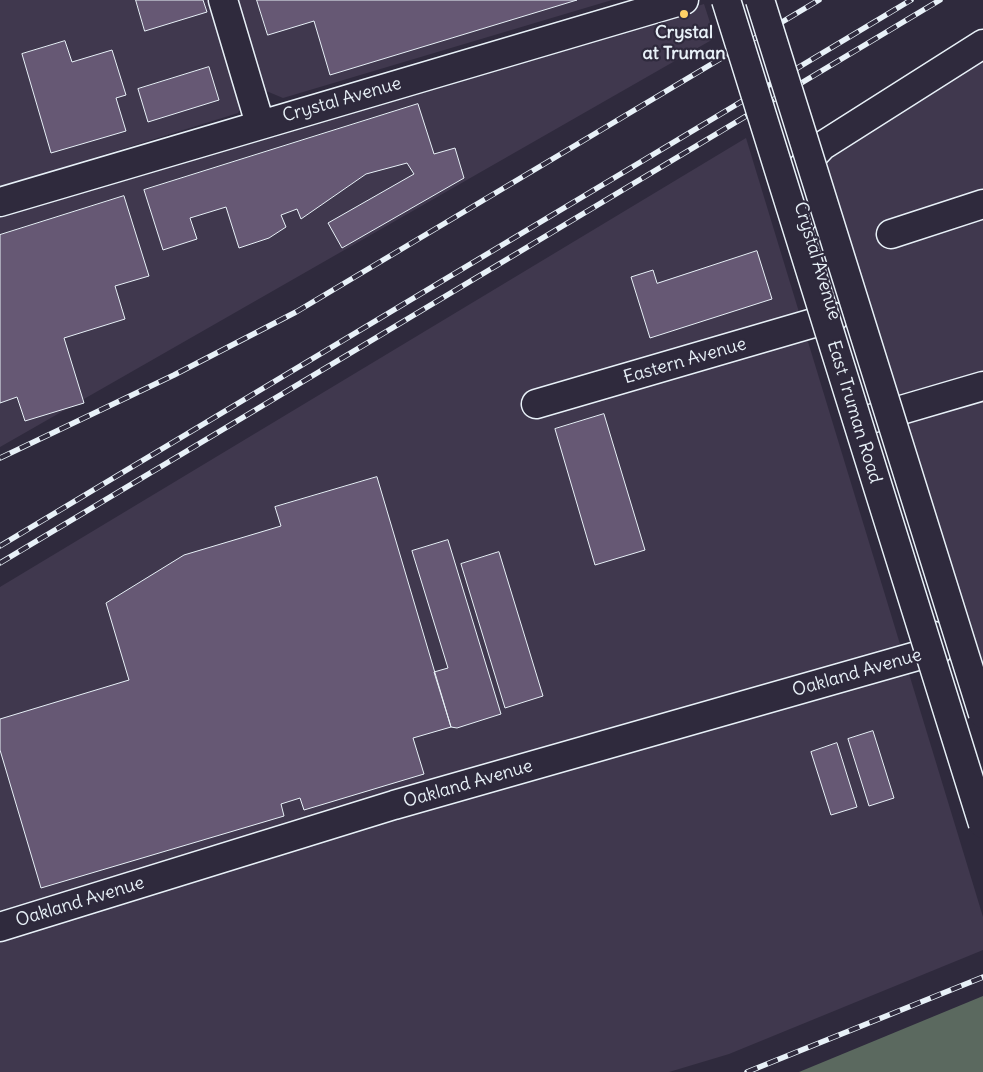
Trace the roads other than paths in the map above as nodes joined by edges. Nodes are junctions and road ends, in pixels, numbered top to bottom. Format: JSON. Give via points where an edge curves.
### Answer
{"nodes":[{"id":1,"x":223,"y":0,"type":"edge"},
{"id":2,"x":684,"y":0,"type":"edge"},
{"id":3,"x":726,"y":0,"type":"edge"},
{"id":4,"x":760,"y":0,"type":"edge"},
{"id":5,"x":983,"y":44,"type":"edge"},
{"id":6,"x":260,"y":124,"type":"junction"},
{"id":7,"x":0,"y":202,"type":"edge"},
{"id":8,"x":983,"y":204,"type":"edge"},
{"id":9,"x":891,"y":234,"type":"dead end"},
{"id":10,"x":834,"y":317,"type":"junction"},
{"id":11,"x":983,"y":386,"type":"edge"},
{"id":12,"x":536,"y":404,"type":"dead end"},
{"id":13,"x":867,"y":420,"type":"junction"},
{"id":14,"x":938,"y":650,"type":"joint"},
{"id":15,"x":983,"y":714,"type":"edge"},
{"id":16,"x":983,"y":824,"type":"edge"},
{"id":17,"x":0,"y":927,"type":"edge"}],
"edges":[{"from":1,"to":6,"type":"street"},
{"from":2,"to":6,"type":"street","name":"Crystal Avenue"},
{"from":3,"to":16,"type":"street","name":"East Truman Road","bridge":true},
{"from":4,"to":15,"type":"street","name":"East Truman Road","bridge":true},
{"from":5,"to":10,"type":"street","name":"Crystal Avenue","via":[[822,146],[798,172],[797,198]]},
{"from":6,"to":7,"type":"street","name":"Crystal Avenue"},
{"from":8,"to":9,"type":"street"},
{"from":10,"to":12,"type":"street","name":"Eastern Avenue"},
{"from":10,"to":13,"type":"street","name":"Crystal Avenue"},
{"from":11,"to":13,"type":"street"},
{"from":13,"to":14,"type":"street","name":"Crystal Avenue"},
{"from":14,"to":17,"type":"street","name":"Oakland Avenue","via":[[394,805]]}]}
